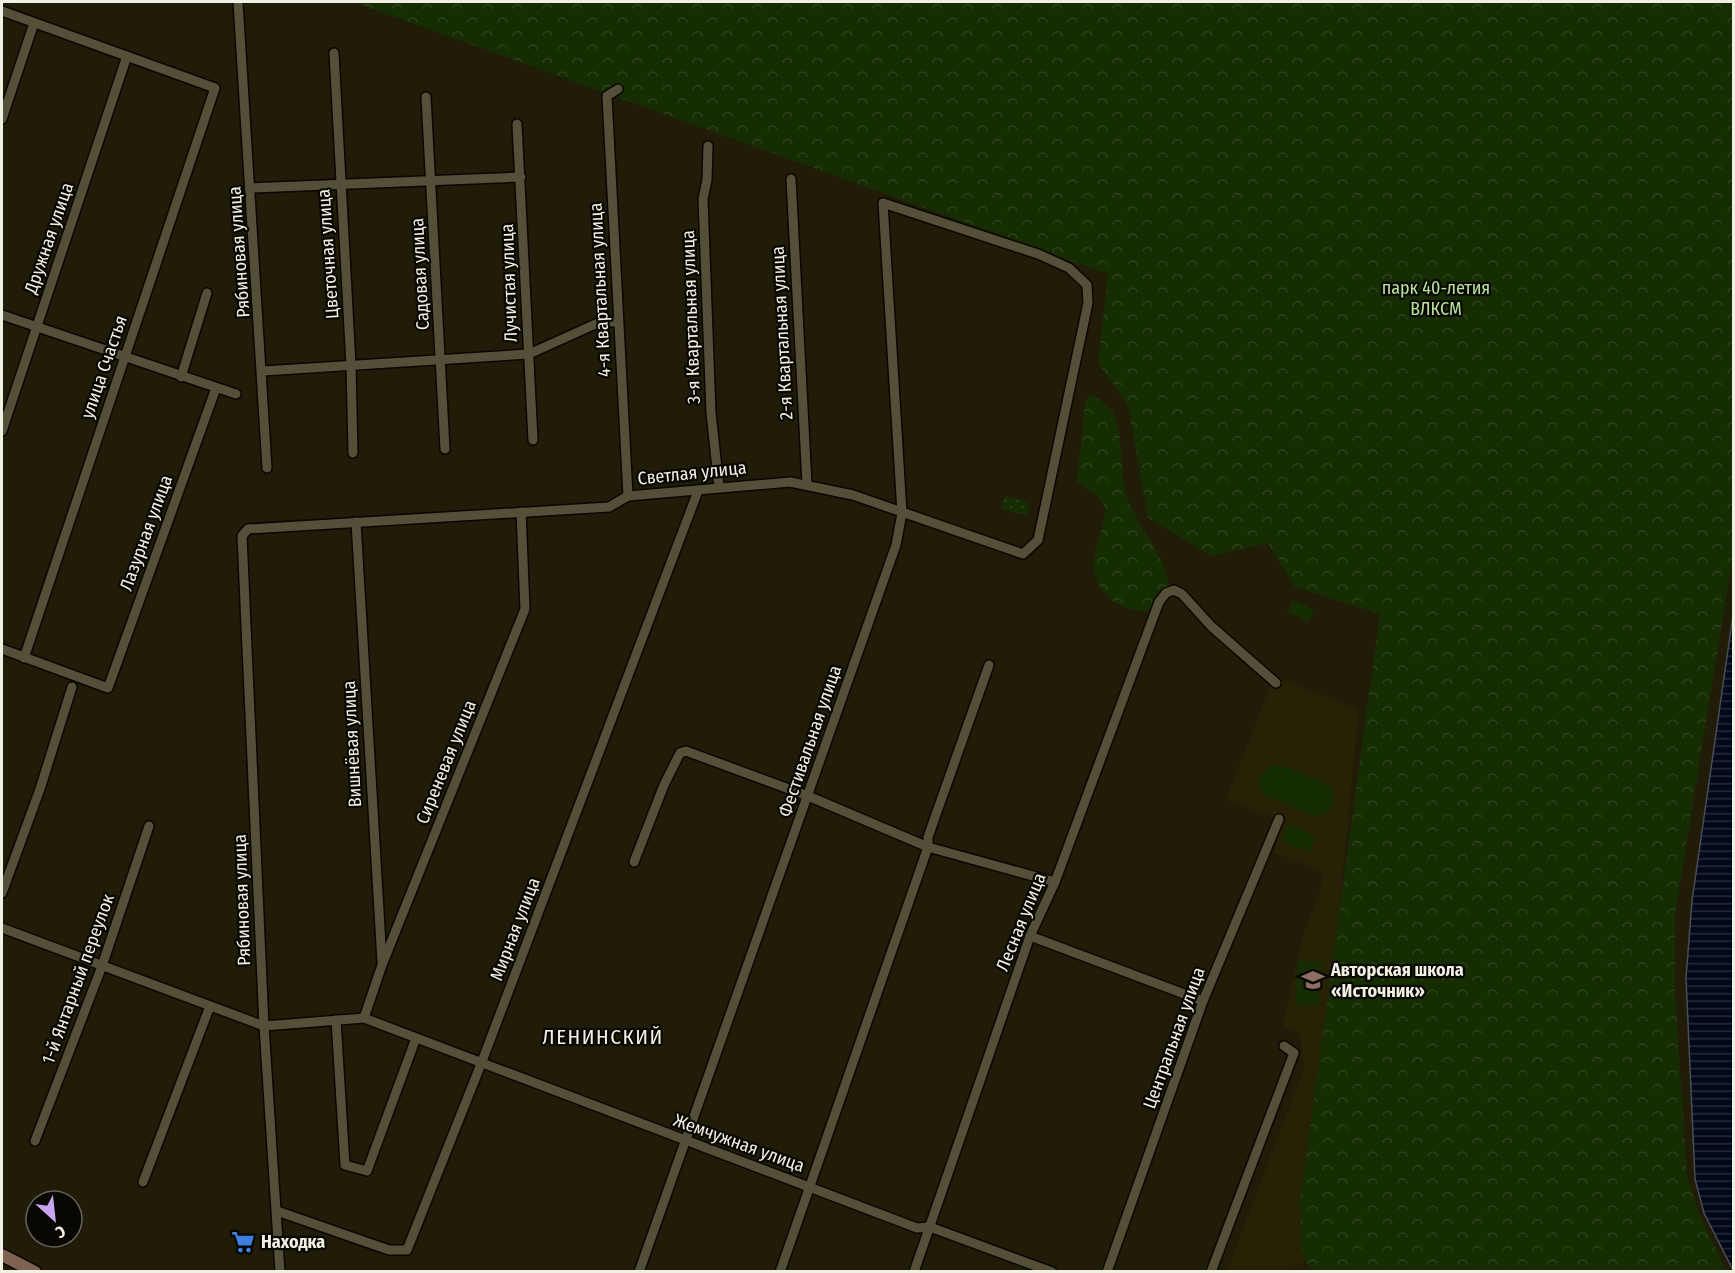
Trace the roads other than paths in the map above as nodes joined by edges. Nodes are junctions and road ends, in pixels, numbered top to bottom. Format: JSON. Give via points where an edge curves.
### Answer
{"nodes":[{"id":1,"x":237,"y":2,"type":"edge"},
{"id":2,"x":2,"y":11,"type":"edge"},
{"id":3,"x":34,"y":23,"type":"junction"},
{"id":4,"x":334,"y":53,"type":"dead end"},
{"id":5,"x":127,"y":56,"type":"junction"},
{"id":6,"x":618,"y":89,"type":"dead end"},
{"id":7,"x":426,"y":97,"type":"dead end"},
{"id":8,"x":2,"y":119,"type":"edge"},
{"id":9,"x":517,"y":124,"type":"dead end"},
{"id":10,"x":708,"y":146,"type":"dead end"},
{"id":11,"x":521,"y":177,"type":"junction"},
{"id":12,"x":432,"y":179,"type":"junction"},
{"id":13,"x":791,"y":179,"type":"dead end"},
{"id":14,"x":340,"y":184,"type":"junction"},
{"id":15,"x":251,"y":189,"type":"junction"},
{"id":16,"x":207,"y":293,"type":"dead end"},
{"id":17,"x":2,"y":315,"type":"edge"},
{"id":18,"x":617,"y":322,"type":"junction"},
{"id":19,"x":36,"y":327,"type":"junction"},
{"id":20,"x":529,"y":354,"type":"junction"},
{"id":21,"x":125,"y":357,"type":"junction"},
{"id":22,"x":441,"y":360,"type":"junction"},
{"id":23,"x":351,"y":365,"type":"junction"},
{"id":24,"x":262,"y":371,"type":"junction"},
{"id":25,"x":181,"y":377,"type":"junction"},
{"id":26,"x":216,"y":388,"type":"junction"},
{"id":27,"x":236,"y":394,"type":"dead end"},
{"id":28,"x":2,"y":431,"type":"edge"},
{"id":29,"x":534,"y":440,"type":"dead end"},
{"id":30,"x":445,"y":448,"type":"dead end"},
{"id":31,"x":353,"y":453,"type":"dead end"},
{"id":32,"x":267,"y":468,"type":"dead end"},
{"id":33,"x":807,"y":484,"type":"junction"},
{"id":34,"x":719,"y":487,"type":"junction"},
{"id":35,"x":698,"y":491,"type":"junction"},
{"id":36,"x":628,"y":496,"type":"junction"},
{"id":37,"x":521,"y":512,"type":"junction"},
{"id":38,"x":902,"y":513,"type":"junction"},
{"id":39,"x":356,"y":522,"type":"junction"},
{"id":40,"x":248,"y":529,"type":"joint"},
{"id":41,"x":1023,"y":554,"type":"joint"},
{"id":42,"x":2,"y":649,"type":"edge"},
{"id":43,"x":24,"y":658,"type":"junction"},
{"id":44,"x":989,"y":665,"type":"dead end"},
{"id":45,"x":1276,"y":683,"type":"dead end"},
{"id":46,"x":72,"y":687,"type":"dead end"},
{"id":47,"x":808,"y":796,"type":"junction"},
{"id":48,"x":1279,"y":819,"type":"dead end"},
{"id":49,"x":149,"y":826,"type":"dead end"},
{"id":50,"x":928,"y":848,"type":"junction"},
{"id":51,"x":634,"y":862,"type":"dead end"},
{"id":52,"x":1055,"y":882,"type":"junction"},
{"id":53,"x":2,"y":893,"type":"edge"},
{"id":54,"x":2,"y":928,"type":"edge"},
{"id":55,"x":1030,"y":936,"type":"junction"},
{"id":56,"x":382,"y":965,"type":"junction"},
{"id":57,"x":102,"y":966,"type":"junction"},
{"id":58,"x":1203,"y":1001,"type":"junction"},
{"id":59,"x":210,"y":1006,"type":"junction"},
{"id":60,"x":364,"y":1018,"type":"junction"},
{"id":61,"x":336,"y":1020,"type":"junction"},
{"id":62,"x":264,"y":1026,"type":"junction"},
{"id":63,"x":416,"y":1038,"type":"junction"},
{"id":64,"x":1284,"y":1046,"type":"dead end"},
{"id":65,"x":482,"y":1064,"type":"junction"},
{"id":66,"x":35,"y":1141,"type":"dead end"},
{"id":67,"x":685,"y":1141,"type":"junction"},
{"id":68,"x":142,"y":1182,"type":"dead end"},
{"id":69,"x":809,"y":1187,"type":"junction"},
{"id":70,"x":278,"y":1211,"type":"junction"},
{"id":71,"x":930,"y":1227,"type":"junction"},
{"id":72,"x":2,"y":1255,"type":"edge"},
{"id":73,"x":35,"y":1272,"type":"edge"},
{"id":74,"x":280,"y":1272,"type":"edge"},
{"id":75,"x":639,"y":1272,"type":"edge"},
{"id":76,"x":780,"y":1272,"type":"edge"},
{"id":77,"x":914,"y":1272,"type":"edge"},
{"id":78,"x":1052,"y":1272,"type":"edge"},
{"id":79,"x":1107,"y":1272,"type":"edge"},
{"id":80,"x":1211,"y":1272,"type":"edge"}],
"edges":[{"from":1,"to":15,"type":"street","name":"Рябиновая улица"},
{"from":2,"to":3,"type":"street"},
{"from":3,"to":5,"type":"street"},
{"from":3,"to":8,"type":"street"},
{"from":4,"to":14,"type":"street","name":"Цветочная улица"},
{"from":5,"to":19,"type":"street","name":"Дружная улица"},
{"from":5,"to":21,"type":"street","name":"улица Счастья","via":[[215,88]]},
{"from":6,"to":18,"type":"street","name":"4-я Квартальная улица","via":[[607,96]]},
{"from":7,"to":12,"type":"street","name":"Садовая улица"},
{"from":9,"to":11,"type":"street","name":"Лучистая улица"},
{"from":10,"to":34,"type":"street","name":"3-я Квартальная улица","via":[[703,198],[711,413]]},
{"from":11,"to":12,"type":"street"},
{"from":11,"to":20,"type":"street","name":"Лучистая улица"},
{"from":12,"to":14,"type":"street"},
{"from":12,"to":22,"type":"street","name":"Садовая улица"},
{"from":13,"to":33,"type":"street","name":"2-я Квартальная улица"},
{"from":14,"to":15,"type":"street"},
{"from":14,"to":23,"type":"street","name":"Цветочная улица"},
{"from":15,"to":24,"type":"street","name":"Рябиновая улица"},
{"from":16,"to":25,"type":"street"},
{"from":17,"to":19,"type":"street"},
{"from":18,"to":20,"type":"street","via":[[600,322]]},
{"from":18,"to":36,"type":"street","name":"4-я Квартальная улица"},
{"from":19,"to":21,"type":"street"},
{"from":19,"to":28,"type":"street","name":"Дружная улица"},
{"from":20,"to":22,"type":"street"},
{"from":20,"to":29,"type":"street","name":"Лучистая улица"},
{"from":21,"to":25,"type":"street"},
{"from":21,"to":43,"type":"street","name":"улица Счастья"},
{"from":22,"to":23,"type":"street"},
{"from":22,"to":30,"type":"street","name":"Садовая улица"},
{"from":23,"to":24,"type":"street"},
{"from":23,"to":31,"type":"street","name":"Цветочная улица"},
{"from":24,"to":32,"type":"street","name":"Рябиновая улица"},
{"from":25,"to":26,"type":"street"},
{"from":26,"to":27,"type":"street"},
{"from":26,"to":43,"type":"street","name":"Лазурная улица","via":[[108,688]]},
{"from":33,"to":34,"type":"street","name":"Светлая улица","via":[[772,482]]},
{"from":33,"to":38,"type":"street","name":"Светлая улица"},
{"from":34,"to":35,"type":"street","name":"Светлая улица"},
{"from":35,"to":36,"type":"street","name":"Светлая улица"},
{"from":35,"to":65,"type":"street","name":"Мирная улица"},
{"from":36,"to":37,"type":"street","name":"Светлая улица","via":[[609,507]]},
{"from":37,"to":39,"type":"street","name":"Светлая улица"},
{"from":37,"to":56,"type":"street","name":"Сиреневая улица","via":[[525,609]]},
{"from":38,"to":41,"type":"street","name":"Светлая улица"},
{"from":38,"to":41,"type":"street","name":"Фестивальная улица","via":[[883,203],[1038,254],[1069,268],[1087,285],[1088,303],[1038,540]]},
{"from":38,"to":47,"type":"street","name":"Фестивальная улица","via":[[896,545]]},
{"from":39,"to":40,"type":"street","name":"Светлая улица"},
{"from":39,"to":56,"type":"street","name":"Вишнёвая улица"},
{"from":40,"to":62,"type":"street","name":"Рябиновая улица","via":[[242,536],[242,548]]},
{"from":42,"to":43,"type":"street"},
{"from":44,"to":50,"type":"street","via":[[928,837]]},
{"from":45,"to":52,"type":"street","name":"Лесная улица","via":[[1211,626],[1182,594],[1171,591],[1153,613]]},
{"from":46,"to":53,"type":"street"},
{"from":47,"to":50,"type":"street"},
{"from":47,"to":51,"type":"street","via":[[686,751],[680,753]]},
{"from":47,"to":67,"type":"street","name":"Фестивальная улица"},
{"from":48,"to":58,"type":"street","name":"Центральная улица"},
{"from":49,"to":57,"type":"street","name":"1-й Янтарный переулок"},
{"from":50,"to":52,"type":"street"},
{"from":50,"to":69,"type":"street"},
{"from":52,"to":55,"type":"street","name":"Лесная улица"},
{"from":54,"to":57,"type":"street"},
{"from":55,"to":58,"type":"street"},
{"from":55,"to":71,"type":"street","name":"Лесная улица"},
{"from":56,"to":60,"type":"street","name":"Сиреневая улица"},
{"from":57,"to":59,"type":"street"},
{"from":57,"to":66,"type":"street","name":"1-й Янтарный переулок"},
{"from":58,"to":79,"type":"street","name":"Центральная улица"},
{"from":59,"to":62,"type":"street"},
{"from":59,"to":68,"type":"street"},
{"from":60,"to":61,"type":"street"},
{"from":60,"to":63,"type":"street","name":"Жемчужная улица"},
{"from":61,"to":62,"type":"street"},
{"from":61,"to":63,"type":"street","via":[[345,1165],[368,1172]]},
{"from":62,"to":70,"type":"street","name":"Рябиновая улица"},
{"from":63,"to":65,"type":"street","name":"Жемчужная улица"},
{"from":64,"to":80,"type":"street","via":[[1294,1053]]},
{"from":65,"to":67,"type":"street","name":"Жемчужная улица"},
{"from":65,"to":70,"type":"street","name":"Мирная улица","via":[[406,1250],[389,1250]]},
{"from":67,"to":69,"type":"street","name":"Жемчужная улица"},
{"from":67,"to":75,"type":"street","name":"Фестивальная улица"},
{"from":69,"to":71,"type":"street","name":"Жемчужная улица","via":[[917,1228]]},
{"from":69,"to":76,"type":"street"},
{"from":70,"to":74,"type":"street","name":"Рябиновая улица"},
{"from":71,"to":77,"type":"street","name":"Лесная улица"},
{"from":71,"to":78,"type":"street","name":"Жемчужная улица"},
{"from":72,"to":73,"type":"main road"}]}
